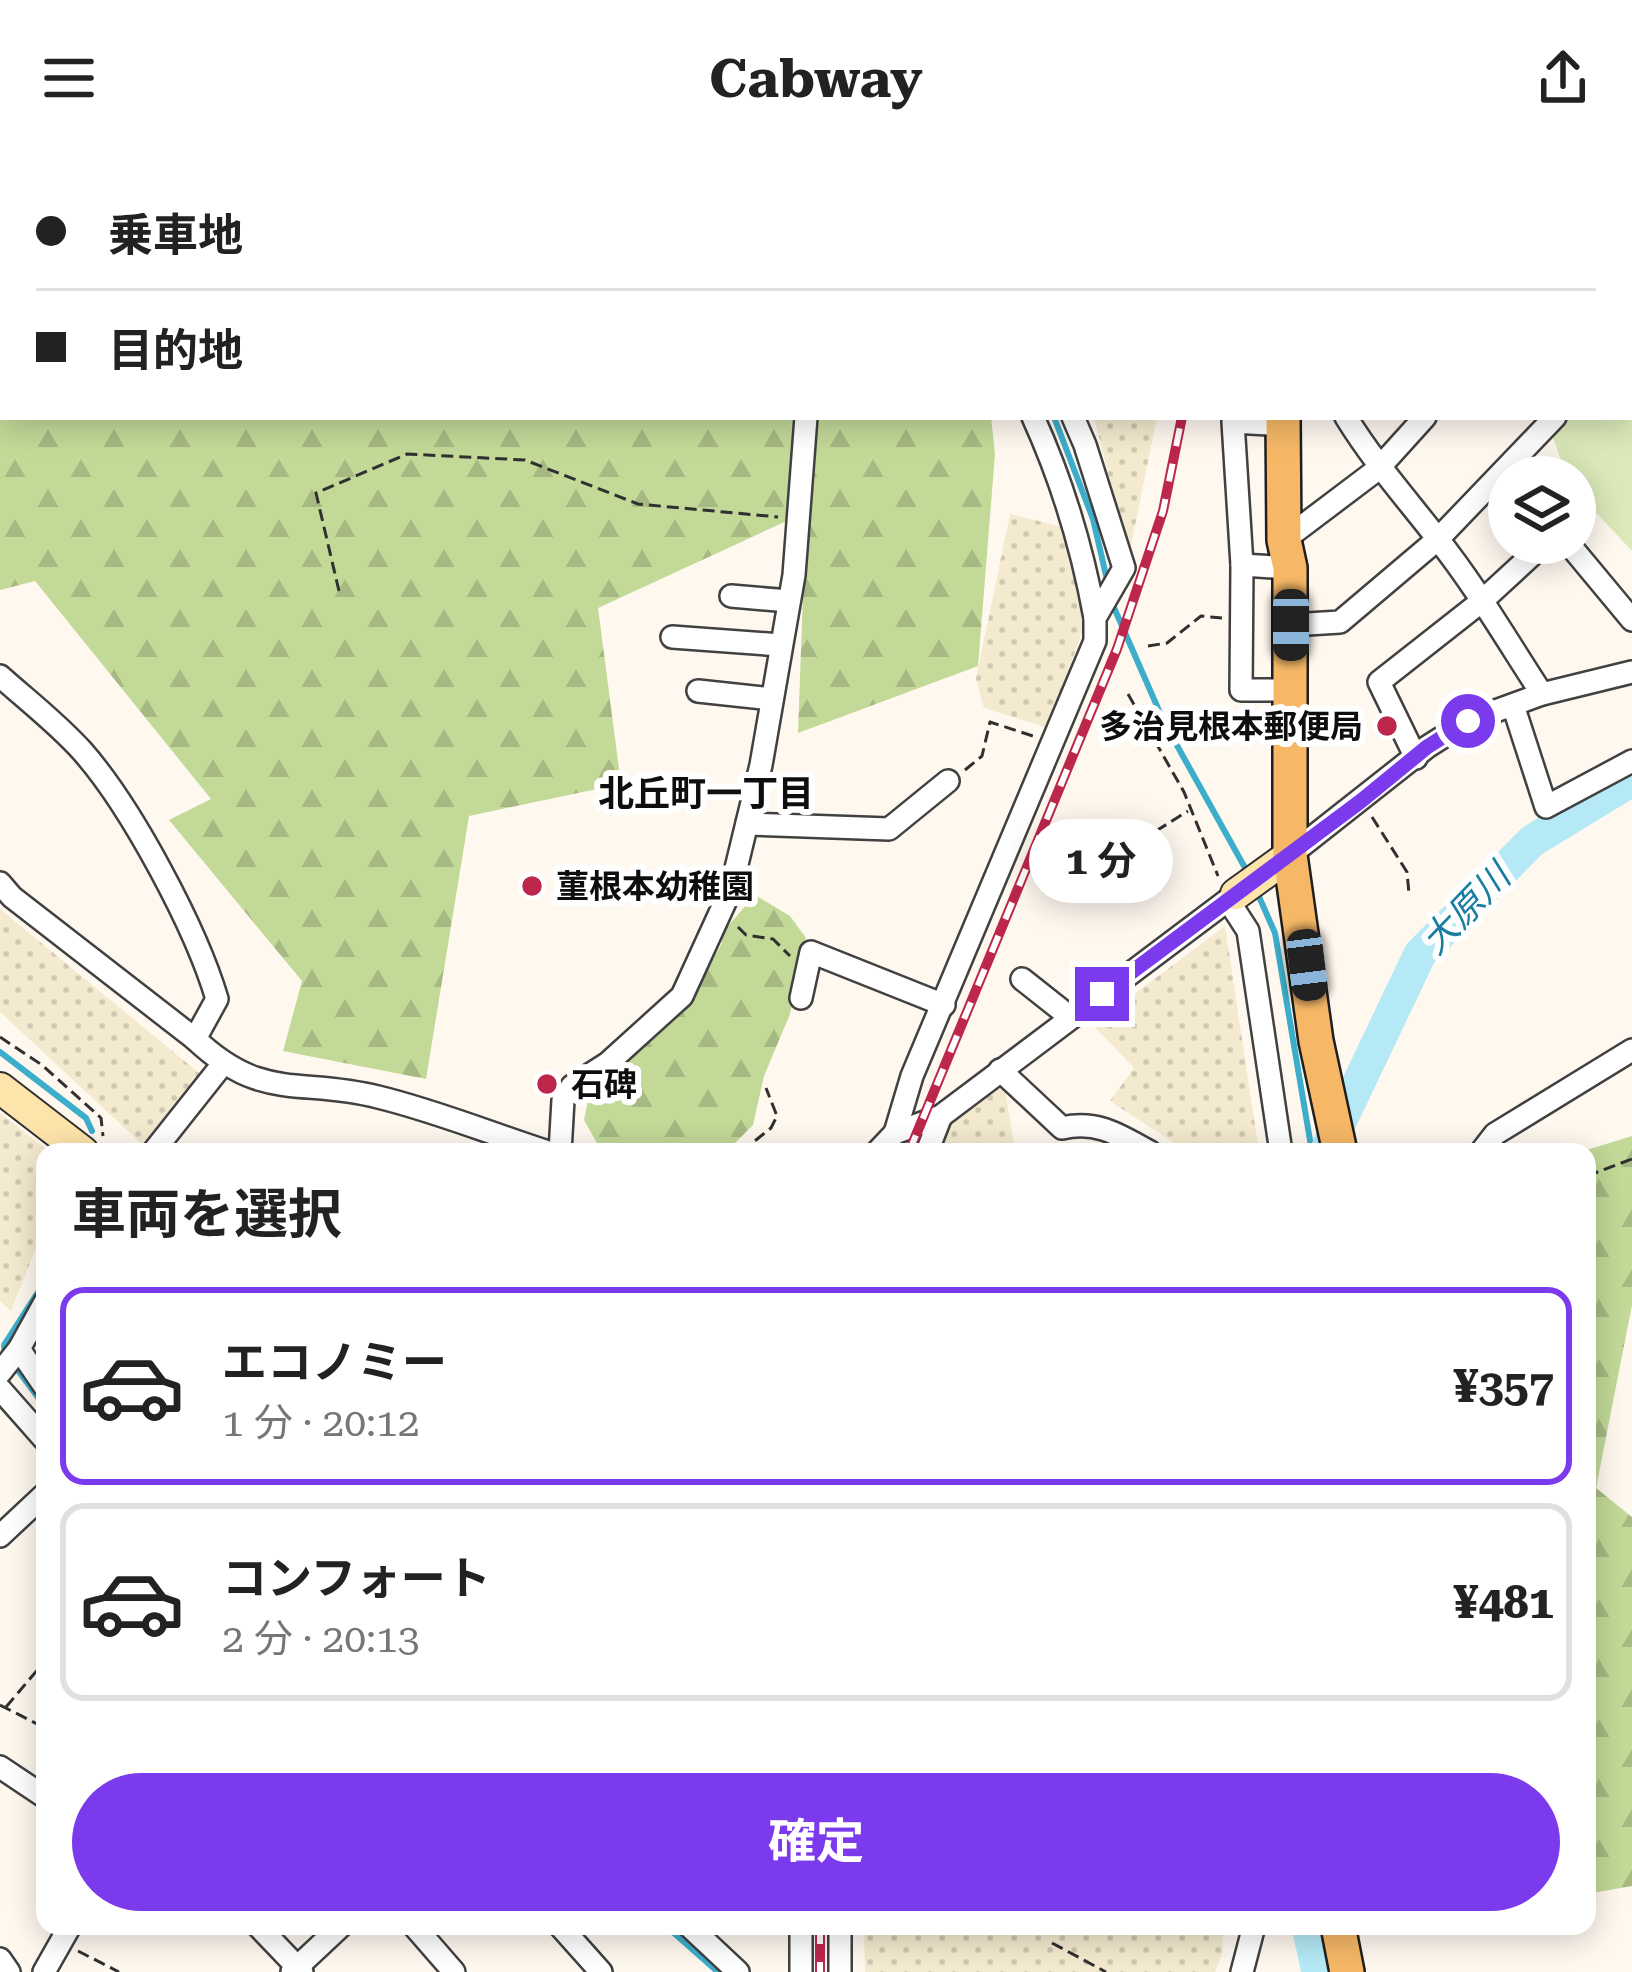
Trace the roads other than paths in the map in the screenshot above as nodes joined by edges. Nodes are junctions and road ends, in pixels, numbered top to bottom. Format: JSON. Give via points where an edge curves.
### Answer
{"nodes":[{"id":1,"x":806,"y":420,"type":"edge"},
{"id":2,"x":1035,"y":420,"type":"edge"},
{"id":3,"x":1073,"y":420,"type":"edge"},
{"id":4,"x":1348,"y":420,"type":"edge"},
{"id":5,"x":1422,"y":420,"type":"edge"},
{"id":6,"x":1552,"y":420,"type":"edge"},
{"id":7,"x":1283,"y":421,"type":"edge"},
{"id":8,"x":1378,"y":469,"type":"junction"},
{"id":9,"x":1438,"y":539,"type":"junction"},
{"id":10,"x":1287,"y":554,"type":"junction"},
{"id":11,"x":1522,"y":564,"type":"edge"},
{"id":12,"x":1585,"y":564,"type":"edge"},
{"id":13,"x":1242,"y":565,"type":"junction"},
{"id":14,"x":731,"y":596,"type":"dead end"},
{"id":15,"x":789,"y":601,"type":"junction"},
{"id":16,"x":1482,"y":601,"type":"junction"},
{"id":17,"x":1095,"y":618,"type":"junction"},
{"id":18,"x":1632,"y":620,"type":"edge"},
{"id":19,"x":1291,"y":625,"type":"junction"},
{"id":20,"x":672,"y":637,"type":"dead end"},
{"id":21,"x":781,"y":646,"type":"junction"},
{"id":22,"x":1632,"y":672,"type":"edge"},
{"id":23,"x":0,"y":676,"type":"edge"},
{"id":24,"x":1291,"y":689,"type":"junction"},
{"id":25,"x":698,"y":691,"type":"dead end"},
{"id":26,"x":1542,"y":694,"type":"junction"},
{"id":27,"x":772,"y":699,"type":"junction"},
{"id":28,"x":1513,"y":705,"type":"junction"},
{"id":29,"x":1416,"y":758,"type":"junction"},
{"id":30,"x":1632,"y":761,"type":"edge"},
{"id":31,"x":944,"y":784,"type":"road end"},
{"id":32,"x":747,"y":824,"type":"junction"},
{"id":33,"x":1290,"y":855,"type":"junction"},
{"id":34,"x":0,"y":883,"type":"edge"},
{"id":35,"x":1232,"y":897,"type":"junction"},
{"id":36,"x":1022,"y":979,"type":"dead end"},
{"id":37,"x":801,"y":998,"type":"dead end"},
{"id":38,"x":944,"y":1005,"type":"junction"},
{"id":39,"x":1070,"y":1017,"type":"junction"},
{"id":40,"x":195,"y":1039,"type":"junction"},
{"id":41,"x":1632,"y":1050,"type":"edge"},
{"id":42,"x":222,"y":1065,"type":"junction"},
{"id":43,"x":1000,"y":1070,"type":"junction"},
{"id":44,"x":0,"y":1088,"type":"edge"},
{"id":45,"x":941,"y":1117,"type":"junction"},
{"id":46,"x":895,"y":1133,"type":"junction"},
{"id":47,"x":71,"y":1143,"type":"edge"},
{"id":48,"x":160,"y":1143,"type":"edge"},
{"id":49,"x":520,"y":1143,"type":"edge"},
{"id":50,"x":561,"y":1143,"type":"edge"},
{"id":51,"x":886,"y":1143,"type":"edge"},
{"id":52,"x":931,"y":1143,"type":"edge"},
{"id":53,"x":1133,"y":1143,"type":"edge"},
{"id":54,"x":1280,"y":1143,"type":"edge"},
{"id":55,"x":1338,"y":1143,"type":"edge"},
{"id":56,"x":1488,"y":1143,"type":"edge"},
{"id":57,"x":36,"y":1318,"type":"edge"},
{"id":58,"x":20,"y":1349,"type":"junction"},
{"id":59,"x":0,"y":1373,"type":"edge"},
{"id":60,"x":36,"y":1373,"type":"edge"},
{"id":61,"x":0,"y":1389,"type":"edge"},
{"id":62,"x":36,"y":1430,"type":"edge"},
{"id":63,"x":36,"y":1503,"type":"edge"},
{"id":64,"x":0,"y":1536,"type":"edge"},
{"id":65,"x":0,"y":1767,"type":"edge"},
{"id":66,"x":36,"y":1791,"type":"edge"},
{"id":67,"x":64,"y":1935,"type":"edge"},
{"id":68,"x":266,"y":1935,"type":"edge"},
{"id":69,"x":332,"y":1935,"type":"edge"},
{"id":70,"x":422,"y":1935,"type":"edge"},
{"id":71,"x":568,"y":1935,"type":"edge"},
{"id":72,"x":699,"y":1935,"type":"edge"},
{"id":73,"x":801,"y":1935,"type":"edge"},
{"id":74,"x":840,"y":1935,"type":"edge"},
{"id":75,"x":1252,"y":1935,"type":"edge"},
{"id":76,"x":1340,"y":1935,"type":"edge"},
{"id":77,"x":0,"y":1959,"type":"edge"},
{"id":78,"x":297,"y":1970,"type":"edge"},
{"id":79,"x":9,"y":1972,"type":"edge"},
{"id":80,"x":44,"y":1972,"type":"edge"},
{"id":81,"x":454,"y":1972,"type":"edge"},
{"id":82,"x":601,"y":1972,"type":"edge"},
{"id":83,"x":738,"y":1972,"type":"edge"},
{"id":84,"x":801,"y":1972,"type":"edge"},
{"id":85,"x":841,"y":1972,"type":"edge"},
{"id":86,"x":1242,"y":1972,"type":"edge"},
{"id":87,"x":1347,"y":1972,"type":"edge"}],
"edges":[{"from":1,"to":15,"type":"street"},
{"from":2,"to":17,"type":"street","via":[[1082,546]]},
{"from":3,"to":17,"type":"street","via":[[1124,568]]},
{"from":4,"to":8,"type":"street"},
{"from":5,"to":8,"type":"street"},
{"from":6,"to":9,"type":"street"},
{"from":7,"to":10,"type":"main road"},
{"from":7,"to":13,"type":"street","via":[[1233,422]]},
{"from":8,"to":9,"type":"street"},
{"from":8,"to":10,"type":"street"},
{"from":9,"to":16,"type":"street"},
{"from":9,"to":19,"type":"street","via":[[1340,622]]},
{"from":10,"to":13,"type":"street"},
{"from":10,"to":19,"type":"main road"},
{"from":11,"to":16,"type":"street"},
{"from":12,"to":18,"type":"street"},
{"from":13,"to":24,"type":"street","via":[[1241,690]]},
{"from":14,"to":15,"type":"street"},
{"from":15,"to":21,"type":"street"},
{"from":16,"to":26,"type":"street"},
{"from":16,"to":29,"type":"street","via":[[1379,682]]},
{"from":17,"to":38,"type":"street","via":[[1096,640]]},
{"from":19,"to":24,"type":"main road"},
{"from":20,"to":21,"type":"street"},
{"from":21,"to":27,"type":"street"},
{"from":22,"to":26,"type":"street"},
{"from":23,"to":40,"type":"street","via":[[88,758],[171,895],[217,999]]},
{"from":24,"to":33,"type":"main road"},
{"from":25,"to":27,"type":"street"},
{"from":26,"to":28,"type":"street"},
{"from":27,"to":32,"type":"street"},
{"from":28,"to":29,"type":"street","via":[[1468,721]]},
{"from":28,"to":30,"type":"street","via":[[1546,807]]},
{"from":29,"to":33,"type":"street"},
{"from":31,"to":32,"type":"street","via":[[889,829]]},
{"from":32,"to":50,"type":"street","via":[[731,890],[682,996],[572,1085]]},
{"from":33,"to":35,"type":"street"},
{"from":33,"to":55,"type":"main road"},
{"from":34,"to":40,"type":"street"},
{"from":35,"to":39,"type":"street"},
{"from":35,"to":54,"type":"street","via":[[1248,932]]},
{"from":36,"to":39,"type":"street"},
{"from":37,"to":38,"type":"street","via":[[811,952]]},
{"from":38,"to":46,"type":"street"},
{"from":39,"to":43,"type":"street"},
{"from":40,"to":42,"type":"street"},
{"from":41,"to":56,"type":"street"},
{"from":42,"to":48,"type":"street"},
{"from":42,"to":49,"type":"street","via":[[280,1086],[372,1095]]},
{"from":43,"to":45,"type":"street"},
{"from":43,"to":53,"type":"street","via":[[1062,1128],[1086,1123]]},
{"from":44,"to":47,"type":"street"},
{"from":45,"to":46,"type":"street"},
{"from":45,"to":52,"type":"street"},
{"from":46,"to":51,"type":"street"},
{"from":57,"to":58,"type":"street"},
{"from":58,"to":59,"type":"street"},
{"from":58,"to":60,"type":"street"},
{"from":61,"to":62,"type":"street"},
{"from":63,"to":64,"type":"street"},
{"from":65,"to":66,"type":"street"},
{"from":67,"to":80,"type":"street"},
{"from":68,"to":78,"type":"street"},
{"from":69,"to":78,"type":"street"},
{"from":70,"to":81,"type":"street"},
{"from":71,"to":82,"type":"street"},
{"from":72,"to":83,"type":"street"},
{"from":73,"to":84,"type":"street"},
{"from":74,"to":85,"type":"street"},
{"from":75,"to":86,"type":"street"},
{"from":76,"to":87,"type":"main road"},
{"from":77,"to":79,"type":"street"}]}
